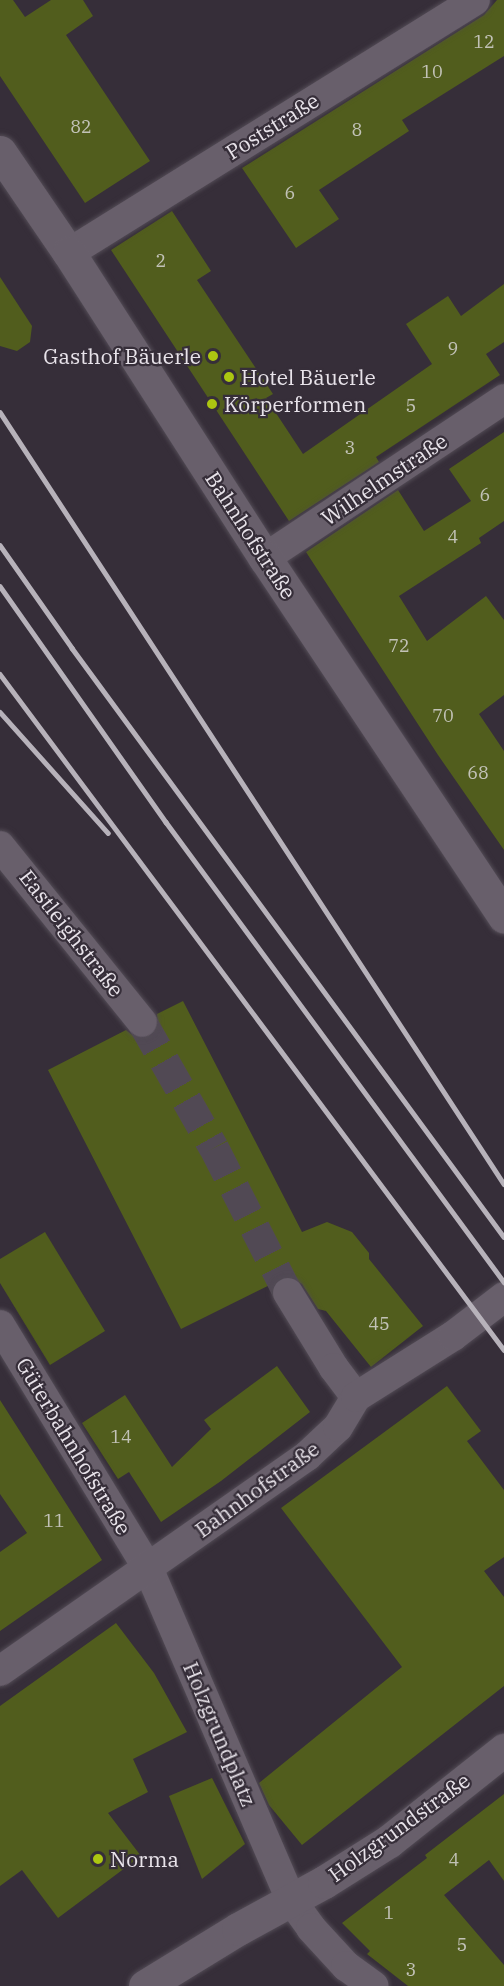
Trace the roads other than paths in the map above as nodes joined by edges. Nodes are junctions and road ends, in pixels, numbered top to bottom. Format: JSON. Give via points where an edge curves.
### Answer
{"nodes":[{"id":1,"x":475,"y":0,"type":"edge"},
{"id":2,"x":0,"y":152,"type":"edge"},
{"id":3,"x":69,"y":253,"type":"junction"},
{"id":4,"x":504,"y":399,"type":"edge"},
{"id":5,"x":265,"y":558,"type":"junction"},
{"id":6,"x":0,"y":846,"type":"edge"},
{"id":7,"x":502,"y":909,"type":"edge"},
{"id":8,"x":142,"y":1022,"type":"tunnel mouth"},
{"id":9,"x":288,"y":1293,"type":"tunnel mouth"},
{"id":10,"x":504,"y":1297,"type":"edge"},
{"id":11,"x":0,"y":1325,"type":"edge"},
{"id":12,"x":356,"y":1397,"type":"junction"},
{"id":13,"x":148,"y":1568,"type":"junction"},
{"id":14,"x":0,"y":1671,"type":"edge"},
{"id":15,"x":504,"y":1750,"type":"edge"},
{"id":16,"x":291,"y":1900,"type":"junction"},
{"id":17,"x":146,"y":1986,"type":"edge"},
{"id":18,"x":374,"y":1986,"type":"edge"}],
"edges":[{"from":1,"to":3,"type":"street","name":"Poststraße"},
{"from":2,"to":3,"type":"main road","name":"Bahnhofstraße"},
{"from":3,"to":5,"type":"main road","name":"Bahnhofstraße"},
{"from":4,"to":5,"type":"street","name":"Wilhelmstraße"},
{"from":5,"to":7,"type":"main road","name":"Bahnhofstraße"},
{"from":6,"to":8,"type":"street","name":"Eastleighstraße"},
{"from":9,"to":12,"type":"street"},
{"from":10,"to":12,"type":"street","name":"Bahnhofstraße","via":[[453,1336]]},
{"from":11,"to":13,"type":"street","name":"Güterbahnhofstraße"},
{"from":12,"to":13,"type":"street","name":"Bahnhofstraße","via":[[338,1427],[307,1456]]},
{"from":13,"to":14,"type":"street","name":"Bahnhofstraße"},
{"from":13,"to":16,"type":"street","name":"Holzgrundplatz"},
{"from":15,"to":16,"type":"main road","name":"Holzgrundstraße","via":[[389,1840]]},
{"from":16,"to":17,"type":"main road","name":"Holzgrundstraße"},
{"from":16,"to":18,"type":"street","name":"Holzgrundplatz","via":[[346,1966]]}]}
